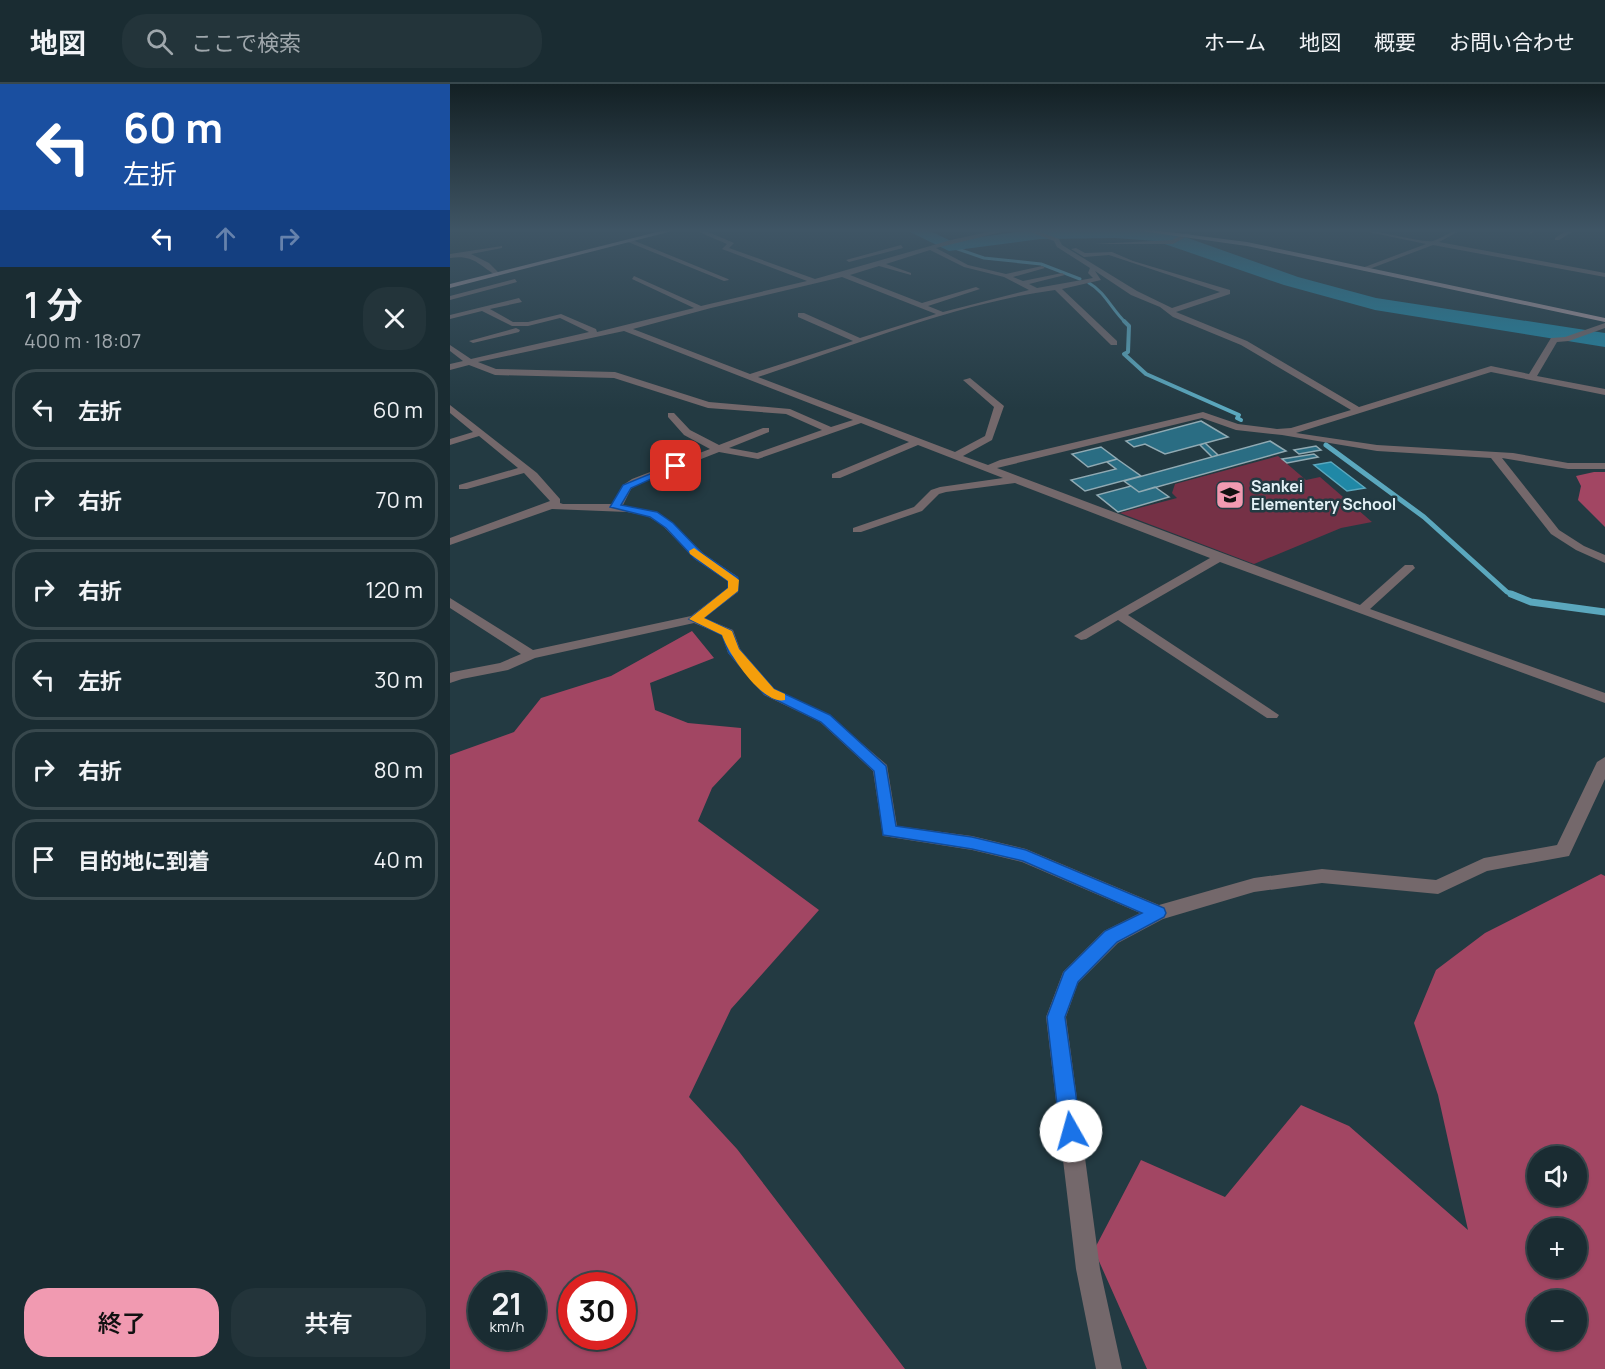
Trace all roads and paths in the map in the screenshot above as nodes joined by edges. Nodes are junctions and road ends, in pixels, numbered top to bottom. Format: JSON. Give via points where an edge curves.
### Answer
{"nodes":[{"id":1,"x":485,"y":289,"type":"edge"},
{"id":2,"x":658,"y":289,"type":"edge"},
{"id":3,"x":784,"y":289,"type":"edge"},
{"id":4,"x":878,"y":289,"type":"edge"},
{"id":5,"x":976,"y":289,"type":"dead end"},
{"id":6,"x":1046,"y":289,"type":"edge"},
{"id":7,"x":1058,"y":289,"type":"edge"},
{"id":8,"x":1128,"y":289,"type":"edge"},
{"id":9,"x":1217,"y":289,"type":"edge"},
{"id":10,"x":1458,"y":289,"type":"edge"},
{"id":11,"x":1035,"y":290,"type":"joint"},
{"id":12,"x":450,"y":298,"type":"edge"},
{"id":13,"x":519,"y":300,"type":"dead end"},
{"id":14,"x":920,"y":306,"type":"junction"},
{"id":15,"x":700,"y":308,"type":"junction"},
{"id":16,"x":483,"y":309,"type":"junction"},
{"id":17,"x":1171,"y":311,"type":"junction"},
{"id":18,"x":943,"y":314,"type":"junction"},
{"id":19,"x":801,"y":315,"type":"dead end"},
{"id":20,"x":450,"y":316,"type":"edge"},
{"id":21,"x":497,"y":316,"type":"junction"},
{"id":22,"x":478,"y":320,"type":"dead end"},
{"id":23,"x":1605,"y":320,"type":"edge"},
{"id":24,"x":1605,"y":325,"type":"edge"},
{"id":25,"x":625,"y":329,"type":"junction"},
{"id":26,"x":516,"y":330,"type":"dead end"},
{"id":27,"x":592,"y":336,"type":"junction"},
{"id":28,"x":489,"y":337,"type":"junction"},
{"id":29,"x":473,"y":341,"type":"dead end"},
{"id":30,"x":860,"y":341,"type":"junction"},
{"id":31,"x":1114,"y":343,"type":"dead end"},
{"id":32,"x":451,"y":348,"type":"edge"},
{"id":33,"x":508,"y":352,"type":"junction"},
{"id":34,"x":470,"y":362,"type":"junction"},
{"id":35,"x":450,"y":367,"type":"edge"},
{"id":36,"x":752,"y":376,"type":"junction"},
{"id":37,"x":1532,"y":377,"type":"junction"},
{"id":38,"x":967,"y":380,"type":"dead end"},
{"id":39,"x":1605,"y":392,"type":"edge"},
{"id":40,"x":450,"y":408,"type":"edge"},
{"id":41,"x":1358,"y":410,"type":"junction"},
{"id":42,"x":671,"y":415,"type":"dead end"},
{"id":43,"x":861,"y":420,"type":"junction"},
{"id":44,"x":766,"y":430,"type":"dead end"},
{"id":45,"x":832,"y":432,"type":"junction"},
{"id":46,"x":1277,"y":432,"type":"junction"},
{"id":47,"x":479,"y":433,"type":"junction"},
{"id":48,"x":450,"y":442,"type":"edge"},
{"id":49,"x":917,"y":442,"type":"junction"},
{"id":50,"x":722,"y":448,"type":"junction"},
{"id":51,"x":1494,"y":455,"type":"junction"},
{"id":52,"x":955,"y":456,"type":"junction"},
{"id":53,"x":1605,"y":466,"type":"edge"},
{"id":54,"x":525,"y":469,"type":"junction"},
{"id":55,"x":988,"y":469,"type":"junction"},
{"id":56,"x":836,"y":477,"type":"dead end"},
{"id":57,"x":1016,"y":480,"type":"junction"},
{"id":58,"x":463,"y":487,"type":"dead end"},
{"id":59,"x":551,"y":506,"type":"junction"},
{"id":60,"x":615,"y":507,"type":"junction"},
{"id":61,"x":856,"y":530,"type":"dead end"},
{"id":62,"x":450,"y":542,"type":"edge"},
{"id":63,"x":1219,"y":558,"type":"junction"},
{"id":64,"x":1605,"y":559,"type":"edge"},
{"id":65,"x":1409,"y":568,"type":"dead end"},
{"id":66,"x":450,"y":602,"type":"edge"},
{"id":67,"x":1361,"y":611,"type":"junction"},
{"id":68,"x":1119,"y":615,"type":"junction"},
{"id":69,"x":695,"y":619,"type":"junction"},
{"id":70,"x":1081,"y":636,"type":"dead end"},
{"id":71,"x":531,"y":654,"type":"junction"},
{"id":72,"x":450,"y":679,"type":"edge"},
{"id":73,"x":1605,"y":698,"type":"edge"},
{"id":74,"x":1272,"y":715,"type":"dead end"},
{"id":75,"x":1605,"y":762,"type":"edge"},
{"id":76,"x":1158,"y":913,"type":"junction"},
{"id":77,"x":1109,"y":1369,"type":"edge"}],
"edges":[{"from":1,"to":12,"type":"street"},
{"from":2,"to":15,"type":"street"},
{"from":3,"to":15,"type":"street"},
{"from":4,"to":14,"type":"street"},
{"from":5,"to":14,"type":"street"},
{"from":6,"to":11,"type":"street"},
{"from":7,"to":31,"type":"street"},
{"from":8,"to":17,"type":"street"},
{"from":9,"to":17,"type":"street","via":[[1227,292]]},
{"from":10,"to":23,"type":"main road"},
{"from":11,"to":18,"type":"street"},
{"from":13,"to":16,"type":"street"},
{"from":14,"to":18,"type":"street"},
{"from":15,"to":25,"type":"street"},
{"from":16,"to":20,"type":"street"},
{"from":16,"to":21,"type":"street"},
{"from":17,"to":41,"type":"street","via":[[1244,343]]},
{"from":18,"to":30,"type":"street"},
{"from":19,"to":30,"type":"street"},
{"from":21,"to":22,"type":"street"},
{"from":21,"to":27,"type":"street","via":[[520,324],[561,316],[593,331]]},
{"from":24,"to":37,"type":"street","via":[[1554,340]]},
{"from":25,"to":27,"type":"street"},
{"from":25,"to":36,"type":"street"},
{"from":26,"to":28,"type":"street"},
{"from":27,"to":33,"type":"street"},
{"from":28,"to":29,"type":"street"},
{"from":28,"to":33,"type":"street"},
{"from":30,"to":36,"type":"street"},
{"from":32,"to":34,"type":"street"},
{"from":33,"to":34,"type":"street"},
{"from":34,"to":35,"type":"street"},
{"from":34,"to":45,"type":"street","via":[[495,372],[615,375],[708,405],[787,411]]},
{"from":36,"to":43,"type":"street"},
{"from":37,"to":39,"type":"street"},
{"from":37,"to":41,"type":"street","via":[[1491,369]]},
{"from":38,"to":52,"type":"street","via":[[999,406],[999,413],[989,438]]},
{"from":40,"to":47,"type":"street"},
{"from":41,"to":46,"type":"street"},
{"from":42,"to":50,"type":"street","via":[[679,429]]},
{"from":43,"to":45,"type":"street"},
{"from":43,"to":49,"type":"street"},
{"from":44,"to":50,"type":"street"},
{"from":45,"to":50,"type":"street","via":[[766,455],[740,454]]},
{"from":46,"to":51,"type":"street","via":[[1377,448]]},
{"from":46,"to":55,"type":"street","via":[[1236,427],[1203,415]]},
{"from":47,"to":48,"type":"street"},
{"from":47,"to":54,"type":"street"},
{"from":49,"to":52,"type":"street"},
{"from":49,"to":56,"type":"street"},
{"from":50,"to":60,"type":"street","via":[[636,481],[627,487]]},
{"from":51,"to":53,"type":"street","via":[[1568,466]]},
{"from":51,"to":64,"type":"street","via":[[1555,532]]},
{"from":52,"to":55,"type":"street"},
{"from":54,"to":58,"type":"street"},
{"from":54,"to":59,"type":"street","via":[[556,501]]},
{"from":55,"to":57,"type":"street"},
{"from":57,"to":61,"type":"street","via":[[944,489],[935,492],[918,509]]},
{"from":57,"to":63,"type":"street"},
{"from":59,"to":60,"type":"street","via":[[596,510]]},
{"from":59,"to":62,"type":"street"},
{"from":60,"to":69,"type":"street","via":[[653,514],[698,556],[734,580],[734,589]]},
{"from":63,"to":67,"type":"street"},
{"from":63,"to":68,"type":"street"},
{"from":65,"to":67,"type":"street"},
{"from":66,"to":71,"type":"street"},
{"from":67,"to":73,"type":"street"},
{"from":68,"to":70,"type":"street"},
{"from":68,"to":74,"type":"street"},
{"from":69,"to":71,"type":"street"},
{"from":69,"to":76,"type":"street","via":[[728,633],[734,650],[769,692],[825,719],[881,770],[889,831],[972,843],[1026,856]]},
{"from":71,"to":72,"type":"street","via":[[503,667]]},
{"from":75,"to":76,"type":"street","via":[[1563,851],[1484,865],[1438,887],[1322,876],[1254,885]]},
{"from":76,"to":77,"type":"street","via":[[1111,936],[1070,978],[1056,1017],[1088,1269]]}]}
